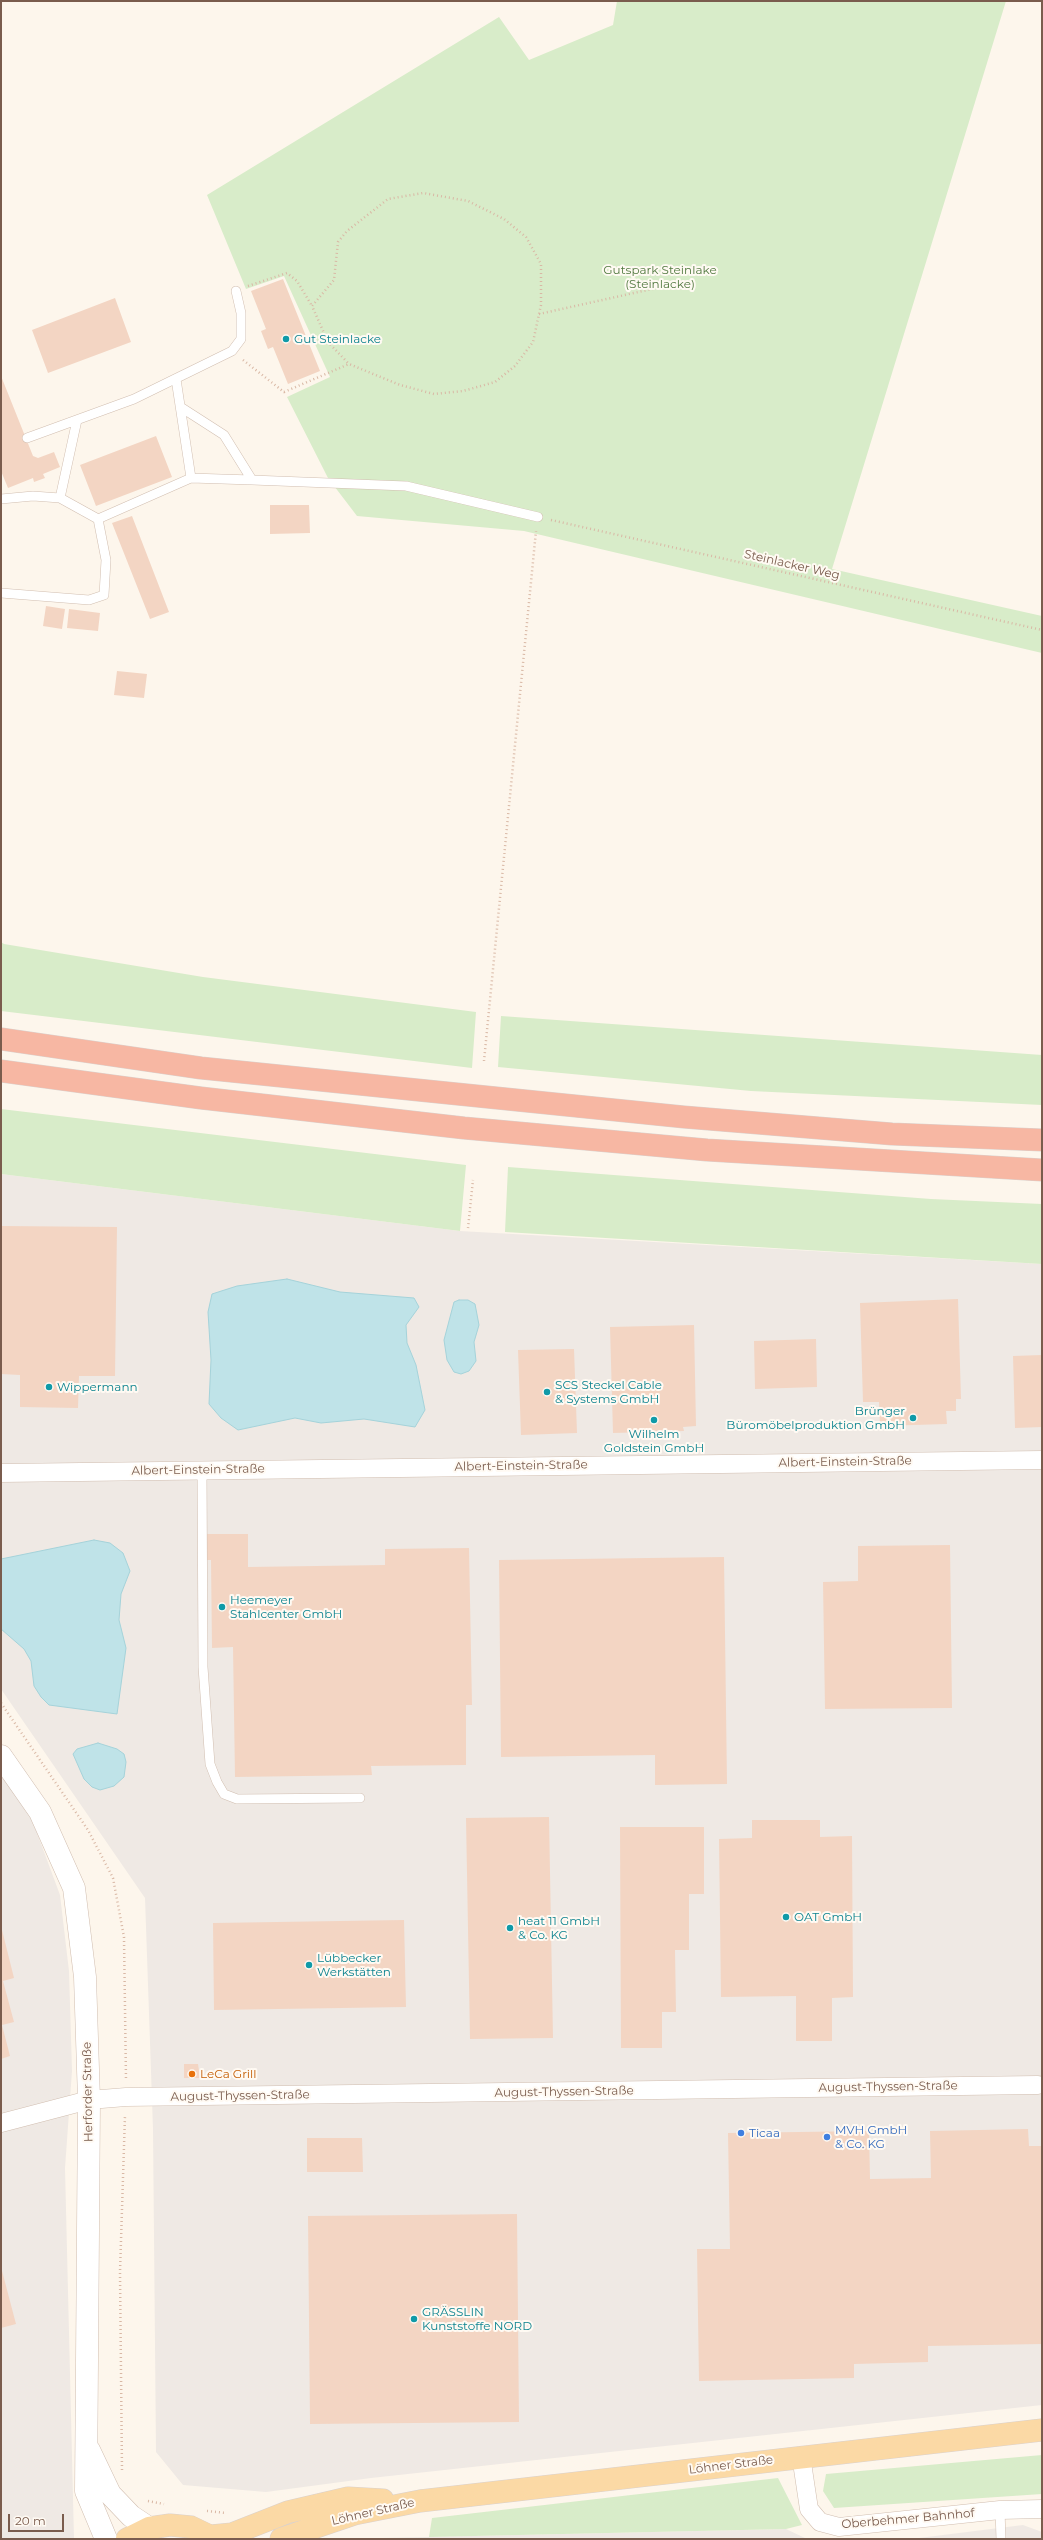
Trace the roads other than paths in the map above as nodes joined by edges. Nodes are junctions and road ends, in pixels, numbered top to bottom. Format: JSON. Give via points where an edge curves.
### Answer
{"nodes":[{"id":1,"x":236,"y":291,"type":"road end"},
{"id":2,"x":176,"y":378,"type":"junction"},
{"id":3,"x":182,"y":408,"type":"junction"},
{"id":4,"x":77,"y":420,"type":"junction"},
{"id":5,"x":27,"y":438,"type":"dead end"},
{"id":6,"x":191,"y":478,"type":"junction"},
{"id":7,"x":252,"y":480,"type":"junction"},
{"id":8,"x":60,"y":498,"type":"junction"},
{"id":9,"x":1,"y":499,"type":"edge"},
{"id":10,"x":538,"y":517,"type":"road end"},
{"id":11,"x":98,"y":519,"type":"junction"},
{"id":12,"x":1,"y":593,"type":"edge"},
{"id":13,"x":1,"y":1039,"type":"edge"},
{"id":14,"x":1,"y":1071,"type":"edge"},
{"id":15,"x":1042,"y":1140,"type":"edge"},
{"id":16,"x":1042,"y":1170,"type":"edge"},
{"id":17,"x":1042,"y":1460,"type":"edge"},
{"id":18,"x":202,"y":1470,"type":"junction"},
{"id":19,"x":1,"y":1473,"type":"edge"},
{"id":20,"x":1,"y":1756,"type":"edge"},
{"id":21,"x":360,"y":1798,"type":"dead end"},
{"id":22,"x":1040,"y":2085,"type":"edge"},
{"id":23,"x":89,"y":2100,"type":"junction"},
{"id":24,"x":1,"y":2123,"type":"edge"},
{"id":25,"x":1042,"y":2430,"type":"edge"},
{"id":26,"x":88,"y":2448,"type":"junction"},
{"id":27,"x":801,"y":2456,"type":"junction"},
{"id":28,"x":420,"y":2501,"type":"junction"},
{"id":29,"x":1042,"y":2509,"type":"edge"},
{"id":30,"x":1000,"y":2510,"type":"junction"},
{"id":31,"x":149,"y":2528,"type":"junction"},
{"id":32,"x":213,"y":2537,"type":"edge"},
{"id":33,"x":106,"y":2539,"type":"edge"},
{"id":34,"x":128,"y":2539,"type":"edge"},
{"id":35,"x":281,"y":2539,"type":"edge"},
{"id":36,"x":1001,"y":2539,"type":"edge"}],
"edges":[{"from":1,"to":2,"type":"lane","via":[[241,313],[241,340],[232,351]]},
{"from":2,"to":3,"type":"lane"},
{"from":2,"to":4,"type":"lane","via":[[134,399]]},
{"from":3,"to":6,"type":"lane"},
{"from":3,"to":7,"type":"lane","via":[[224,435]]},
{"from":4,"to":5,"type":"lane"},
{"from":4,"to":8,"type":"lane"},
{"from":6,"to":7,"type":"lane"},
{"from":6,"to":11,"type":"lane"},
{"from":7,"to":10,"type":"lane","via":[[406,486]]},
{"from":8,"to":9,"type":"lane","via":[[33,496]]},
{"from":8,"to":11,"type":"lane"},
{"from":11,"to":12,"type":"lane","via":[[106,560],[104,595],[90,600]]},
{"from":13,"to":15,"type":"highway","via":[[201,1068],[684,1118],[892,1134]]},
{"from":14,"to":16,"type":"highway","via":[[201,1098],[464,1128],[707,1150]]},
{"from":17,"to":18,"type":"street","name":"Albert-Einstein-Straße"},
{"from":18,"to":19,"type":"street","name":"Albert-Einstein-Straße"},
{"from":18,"to":21,"type":"lane","via":[[203,1667],[210,1764],[217,1782],[224,1794],[238,1799]]},
{"from":20,"to":23,"type":"street","name":"Herforder Straße","via":[[40,1812],[74,1888],[85,1977]]},
{"from":22,"to":23,"type":"street","name":"August-Thyssen-Straße","via":[[126,2097]]},
{"from":23,"to":24,"type":"street","name":"August-Thyssen-Straße"},
{"from":23,"to":26,"type":"street","name":"Herforder Straße"},
{"from":25,"to":27,"type":"main road","name":"Löhner Straße"},
{"from":26,"to":31,"type":"street","name":"Herforder Straße","via":[[110,2494],[131,2516]]},
{"from":26,"to":33,"type":"street","name":"Herforder Straße","via":[[86,2491]]},
{"from":27,"to":28,"type":"main road","name":"Löhner Straße"},
{"from":27,"to":30,"type":"street","name":"Oberbehmer Bahnhof","via":[[809,2509],[820,2522],[839,2527]]},
{"from":28,"to":32,"type":"main road","name":"Löhner Straße","via":[[348,2498],[288,2512],[250,2529]]},
{"from":28,"to":35,"type":"main road","name":"Löhner Straße","via":[[354,2514]]},
{"from":29,"to":30,"type":"street","name":"Oberbehmer Bahnhof"},
{"from":30,"to":36,"type":"lane"},
{"from":31,"to":32,"type":"main road","via":[[170,2525],[191,2527]]},
{"from":31,"to":34,"type":"main road"}]}
